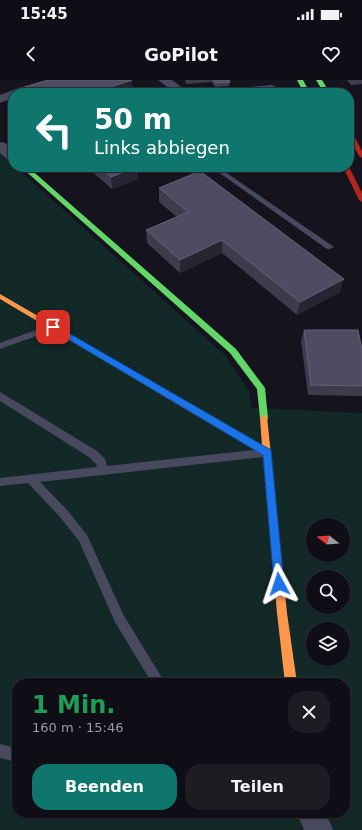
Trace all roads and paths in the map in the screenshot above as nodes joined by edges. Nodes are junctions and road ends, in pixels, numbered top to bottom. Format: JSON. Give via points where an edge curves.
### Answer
{"nodes":[{"id":1,"x":164,"y":80,"type":"edge"},
{"id":2,"x":172,"y":88,"type":"edge"},
{"id":3,"x":354,"y":141,"type":"edge"},
{"id":4,"x":0,"y":146,"type":"edge"},
{"id":5,"x":8,"y":153,"type":"edge"},
{"id":6,"x":362,"y":156,"type":"edge"},
{"id":7,"x":30,"y":172,"type":"edge"},
{"id":8,"x":221,"y":172,"type":"edge"},
{"id":9,"x":348,"y":172,"type":"edge"},
{"id":10,"x":362,"y":200,"type":"edge"},
{"id":11,"x":330,"y":247,"type":"dead end"},
{"id":12,"x":0,"y":296,"type":"edge"},
{"id":13,"x":53,"y":327,"type":"junction"},
{"id":14,"x":0,"y":346,"type":"edge"},
{"id":15,"x":0,"y":396,"type":"edge"},
{"id":16,"x":267,"y":453,"type":"junction"},
{"id":17,"x":103,"y":470,"type":"junction"},
{"id":18,"x":30,"y":478,"type":"junction"},
{"id":19,"x":0,"y":482,"type":"edge"},
{"id":20,"x":156,"y":678,"type":"edge"},
{"id":21,"x":290,"y":678,"type":"edge"},
{"id":22,"x":0,"y":751,"type":"edge"},
{"id":23,"x":12,"y":754,"type":"edge"},
{"id":24,"x":313,"y":818,"type":"edge"},
{"id":25,"x":319,"y":830,"type":"edge"}],
"edges":[{"from":1,"to":2,"type":"street"},
{"from":3,"to":6,"type":"main road"},
{"from":4,"to":5,"type":"street"},
{"from":7,"to":16,"type":"main road","via":[[233,351],[261,388]]},
{"from":8,"to":11,"type":"lane"},
{"from":9,"to":10,"type":"main road"},
{"from":12,"to":13,"type":"main road"},
{"from":13,"to":14,"type":"lane"},
{"from":13,"to":16,"type":"main road"},
{"from":15,"to":17,"type":"lane","via":[[93,454],[101,462]]},
{"from":16,"to":17,"type":"lane"},
{"from":16,"to":21,"type":"main road"},
{"from":17,"to":18,"type":"lane"},
{"from":18,"to":19,"type":"lane"},
{"from":18,"to":20,"type":"lane","via":[[83,538],[119,618]]},
{"from":22,"to":23,"type":"lane"},
{"from":24,"to":25,"type":"street"}]}
